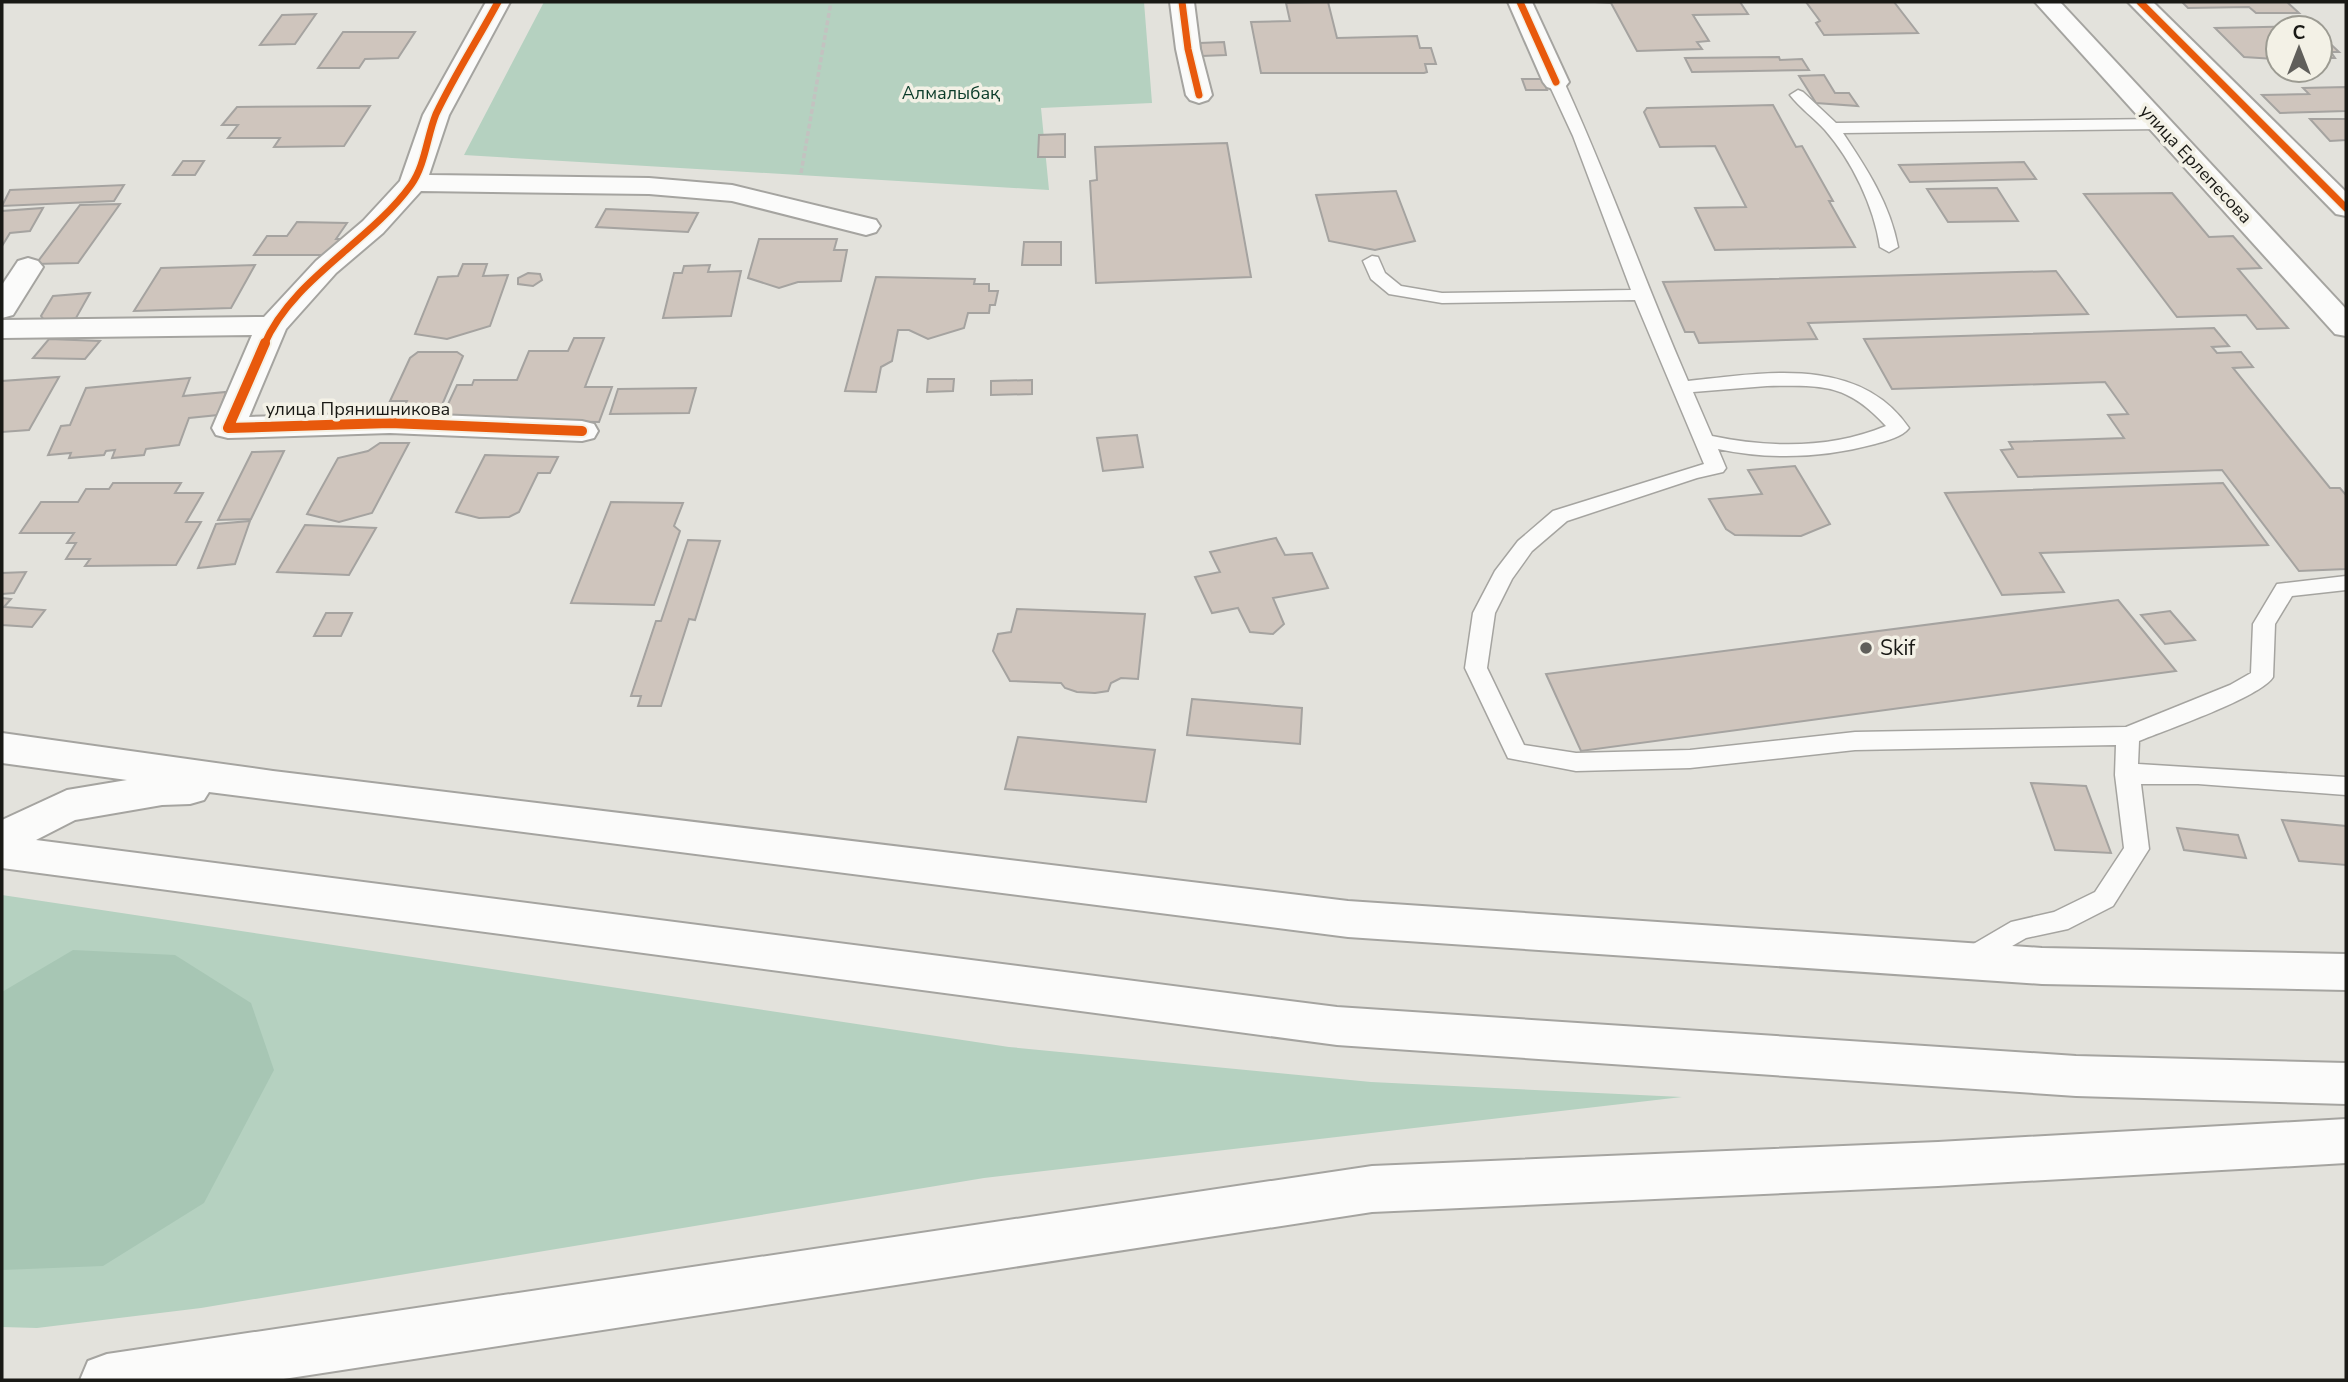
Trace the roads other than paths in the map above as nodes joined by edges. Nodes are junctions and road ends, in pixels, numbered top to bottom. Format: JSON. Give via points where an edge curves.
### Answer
{"nodes":[{"id":1,"x":498,"y":2,"type":"edge"},
{"id":2,"x":1182,"y":2,"type":"edge"},
{"id":3,"x":1520,"y":2,"type":"edge"},
{"id":4,"x":2047,"y":2,"type":"edge"},
{"id":5,"x":2140,"y":2,"type":"edge"},
{"id":6,"x":1556,"y":82,"type":"joint"},
{"id":7,"x":1199,"y":95,"type":"dead end"},
{"id":8,"x":1798,"y":95,"type":"dead end"},
{"id":9,"x":2160,"y":124,"type":"junction"},
{"id":10,"x":1832,"y":128,"type":"junction"},
{"id":11,"x":413,"y":184,"type":"junction"},
{"id":12,"x":2346,"y":208,"type":"edge"},
{"id":13,"x":866,"y":226,"type":"dead end"},
{"id":14,"x":1889,"y":247,"type":"dead end"},
{"id":15,"x":1372,"y":261,"type":"dead end"},
{"id":16,"x":28,"y":267,"type":"dead end"},
{"id":17,"x":1642,"y":295,"type":"junction"},
{"id":18,"x":2,"y":309,"type":"edge"},
{"id":19,"x":272,"y":326,"type":"junction"},
{"id":20,"x":2346,"y":327,"type":"edge"},
{"id":21,"x":2,"y":329,"type":"edge"},
{"id":22,"x":1681,"y":387,"type":"junction"},
{"id":23,"x":582,"y":431,"type":"dead end"},
{"id":24,"x":1704,"y":440,"type":"junction"},
{"id":25,"x":1800,"y":449,"type":"junction"},
{"id":26,"x":1716,"y":468,"type":"junction"},
{"id":27,"x":2346,"y":583,"type":"edge"},
{"id":28,"x":2128,"y":736,"type":"junction"},
{"id":29,"x":2,"y":748,"type":"edge"},
{"id":30,"x":2127,"y":775,"type":"junction"},
{"id":31,"x":273,"y":786,"type":"junction"},
{"id":32,"x":2346,"y":786,"type":"edge"},
{"id":33,"x":2,"y":838,"type":"edge"},
{"id":34,"x":2,"y":852,"type":"edge"},
{"id":35,"x":1967,"y":961,"type":"junction"},
{"id":36,"x":2346,"y":972,"type":"edge"},
{"id":37,"x":2346,"y":1084,"type":"edge"},
{"id":38,"x":2346,"y":1141,"type":"edge"},
{"id":39,"x":107,"y":1380,"type":"edge"}],
"edges":[{"from":1,"to":11,"type":"main road","name":"улица Прянишникова","via":[[436,115]]},
{"from":2,"to":7,"type":"main road"},
{"from":3,"to":6,"type":"main road"},
{"from":4,"to":9,"type":"main road","name":"улица Ерлепесова"},
{"from":5,"to":12,"type":"main road"},
{"from":6,"to":17,"type":"lane"},
{"from":8,"to":10,"type":"lane"},
{"from":9,"to":10,"type":"lane"},
{"from":9,"to":20,"type":"main road","name":"улица Ерлепесова"},
{"from":10,"to":14,"type":"lane","via":[[1887,225]]},
{"from":11,"to":13,"type":"main road","via":[[649,186],[732,193]]},
{"from":11,"to":19,"type":"main road","name":"улица Прянишникова"},
{"from":15,"to":17,"type":"lane","via":[[1377,275],[1395,290],[1442,298]]},
{"from":16,"to":18,"type":"main road"},
{"from":17,"to":22,"type":"lane"},
{"from":19,"to":21,"type":"main road"},
{"from":19,"to":23,"type":"main road","name":"улица Прянишникова","via":[[228,428],[390,423]]},
{"from":22,"to":24,"type":"lane"},
{"from":22,"to":25,"type":"lane","via":[[1798,380],[1848,386],[1876,403],[1899,428],[1872,441]]},
{"from":24,"to":25,"type":"lane","via":[[1743,449]]},
{"from":24,"to":26,"type":"lane"},
{"from":25,"to":26,"type":"lane"},
{"from":26,"to":28,"type":"lane","via":[[1560,516],[1525,546],[1503,576],[1484,612],[1476,668],[1516,752],[1576,762],[1690,759],[1855,741]]},
{"from":27,"to":28,"type":"lane","via":[[2285,589],[2264,624],[2262,677]]},
{"from":28,"to":30,"type":"lane"},
{"from":29,"to":31,"type":"main road"},
{"from":30,"to":32,"type":"lane","via":[[2198,775]]},
{"from":30,"to":35,"type":"lane","via":[[2137,849],[2104,899],[2059,922],[2020,929]]},
{"from":31,"to":33,"type":"main road","via":[[162,790],[67,806]]},
{"from":31,"to":35,"type":"main road","via":[[1348,919]]},
{"from":34,"to":37,"type":"main road","via":[[1337,1026],[2076,1076]]},
{"from":35,"to":36,"type":"main road"},
{"from":38,"to":39,"type":"main road","via":[[1372,1189]]}]}
